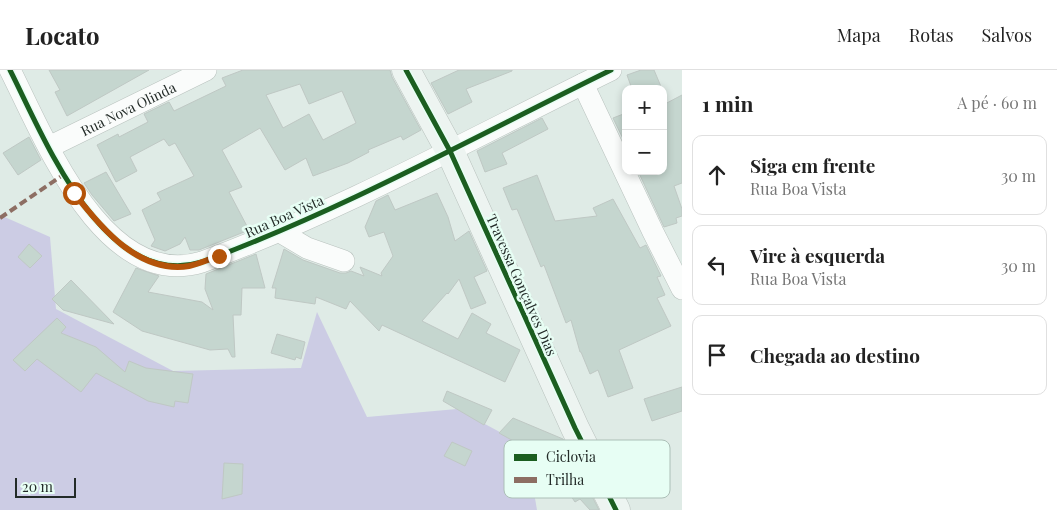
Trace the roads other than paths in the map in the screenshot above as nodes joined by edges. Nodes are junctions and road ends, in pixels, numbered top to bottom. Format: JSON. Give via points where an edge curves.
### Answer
{"nodes":[{"id":1,"x":10,"y":70,"type":"edge"},
{"id":2,"x":206,"y":70,"type":"edge"},
{"id":3,"x":406,"y":70,"type":"edge"},
{"id":4,"x":611,"y":70,"type":"edge"},
{"id":5,"x":583,"y":84,"type":"junction"},
{"id":6,"x":49,"y":147,"type":"junction"},
{"id":7,"x":450,"y":151,"type":"junction"},
{"id":8,"x":280,"y":232,"type":"junction"},
{"id":9,"x":344,"y":261,"type":"dead end"},
{"id":10,"x":682,"y":289,"type":"edge"},
{"id":11,"x":581,"y":440,"type":"edge"},
{"id":12,"x":610,"y":498,"type":"edge"},
{"id":13,"x":616,"y":510,"type":"edge"}],
"edges":[{"from":1,"to":6,"type":"street","name":"Rua Boa Vista"},
{"from":2,"to":6,"type":"street","name":"Rua Nova Olinda"},
{"from":3,"to":7,"type":"street","name":"Travessa Gonçalves Dias"},
{"from":4,"to":5,"type":"street","name":"Rua Boa Vista"},
{"from":5,"to":7,"type":"street","name":"Rua Boa Vista"},
{"from":5,"to":10,"type":"street"},
{"from":6,"to":8,"type":"street","name":"Rua Boa Vista","via":[[74,193],[103,229],[143,259],[159,265],[190,266]]},
{"from":7,"to":8,"type":"street","name":"Rua Boa Vista"},
{"from":7,"to":11,"type":"street","name":"Travessa Gonçalves Dias"},
{"from":8,"to":9,"type":"street","via":[[307,248]]},
{"from":12,"to":13,"type":"street","name":"Travessa Gonçalves Dias"}]}
